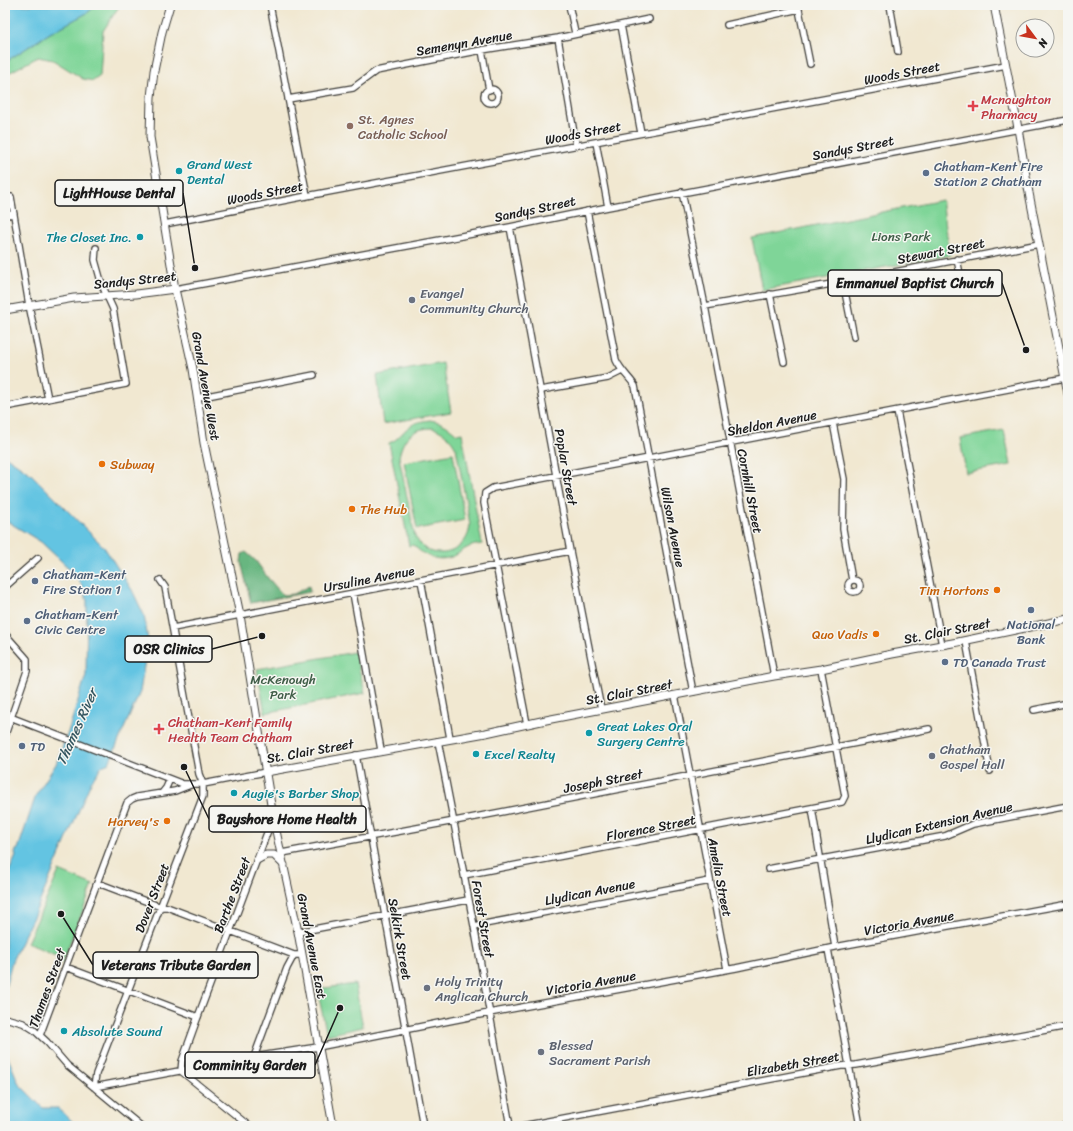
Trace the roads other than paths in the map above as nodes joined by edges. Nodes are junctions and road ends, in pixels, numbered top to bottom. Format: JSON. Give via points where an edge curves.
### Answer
{"nodes":[{"id":1,"x":170,"y":5,"type":"edge"},
{"id":2,"x":271,"y":5,"type":"edge"},
{"id":3,"x":570,"y":5,"type":"edge"},
{"id":4,"x":890,"y":5,"type":"edge"},
{"id":5,"x":994,"y":5,"type":"edge"},
{"id":6,"x":799,"y":7,"type":"edge"},
{"id":7,"x":649,"y":19,"type":"dead end"},
{"id":8,"x":621,"y":25,"type":"junction"},
{"id":9,"x":727,"y":25,"type":"dead end"},
{"id":10,"x":576,"y":33,"type":"junction"},
{"id":11,"x":558,"y":38,"type":"junction"},
{"id":12,"x":482,"y":50,"type":"junction"},
{"id":13,"x":898,"y":52,"type":"dead end"},
{"id":14,"x":810,"y":64,"type":"dead end"},
{"id":15,"x":1006,"y":65,"type":"junction"},
{"id":16,"x":489,"y":90,"type":"dead end"},
{"id":17,"x":288,"y":99,"type":"junction"},
{"id":18,"x":1068,"y":120,"type":"edge"},
{"id":19,"x":1018,"y":130,"type":"junction"},
{"id":20,"x":641,"y":133,"type":"junction"},
{"id":21,"x":596,"y":142,"type":"junction"},
{"id":22,"x":576,"y":145,"type":"junction"},
{"id":23,"x":682,"y":192,"type":"junction"},
{"id":24,"x":307,"y":196,"type":"junction"},
{"id":25,"x":11,"y":197,"type":"dead end"},
{"id":26,"x":608,"y":207,"type":"junction"},
{"id":27,"x":587,"y":211,"type":"junction"},
{"id":28,"x":14,"y":214,"type":"junction"},
{"id":29,"x":5,"y":215,"type":"edge"},
{"id":30,"x":165,"y":224,"type":"junction"},
{"id":31,"x":510,"y":227,"type":"junction"},
{"id":32,"x":1039,"y":244,"type":"junction"},
{"id":33,"x":96,"y":248,"type":"dead end"},
{"id":34,"x":957,"y":259,"type":"junction"},
{"id":35,"x":960,"y":274,"type":"dead end"},
{"id":36,"x":843,"y":282,"type":"junction"},
{"id":37,"x":175,"y":289,"type":"junction"},
{"id":38,"x":770,"y":294,"type":"junction"},
{"id":39,"x":107,"y":296,"type":"junction"},
{"id":40,"x":30,"y":305,"type":"junction"},
{"id":41,"x":705,"y":306,"type":"junction"},
{"id":42,"x":5,"y":310,"type":"edge"},
{"id":43,"x":854,"y":337,"type":"dead end"},
{"id":44,"x":784,"y":362,"type":"dead end"},
{"id":45,"x":622,"y":370,"type":"junction"},
{"id":46,"x":314,"y":376,"type":"dead end"},
{"id":47,"x":1065,"y":378,"type":"junction"},
{"id":48,"x":541,"y":390,"type":"junction"},
{"id":49,"x":1068,"y":394,"type":"edge"},
{"id":50,"x":197,"y":398,"type":"junction"},
{"id":51,"x":48,"y":399,"type":"junction"},
{"id":52,"x":5,"y":407,"type":"edge"},
{"id":53,"x":897,"y":411,"type":"junction"},
{"id":54,"x":834,"y":423,"type":"junction"},
{"id":55,"x":730,"y":443,"type":"junction"},
{"id":56,"x":648,"y":458,"type":"junction"},
{"id":57,"x":557,"y":476,"type":"junction"},
{"id":58,"x":570,"y":551,"type":"junction"},
{"id":59,"x":38,"y":558,"type":"dead end"},
{"id":60,"x":496,"y":565,"type":"junction"},
{"id":61,"x":160,"y":580,"type":"dead end"},
{"id":62,"x":421,"y":580,"type":"junction"},
{"id":63,"x":852,"y":580,"type":"dead end"},
{"id":64,"x":5,"y":587,"type":"edge"},
{"id":65,"x":353,"y":593,"type":"junction"},
{"id":66,"x":240,"y":615,"type":"junction"},
{"id":67,"x":1068,"y":619,"type":"edge"},
{"id":68,"x":173,"y":628,"type":"junction"},
{"id":69,"x":5,"y":634,"type":"edge"},
{"id":70,"x":966,"y":641,"type":"junction"},
{"id":71,"x":942,"y":645,"type":"junction"},
{"id":72,"x":821,"y":669,"type":"junction"},
{"id":73,"x":774,"y":676,"type":"junction"},
{"id":74,"x":693,"y":692,"type":"junction"},
{"id":75,"x":676,"y":695,"type":"junction"},
{"id":76,"x":1068,"y":703,"type":"edge"},
{"id":77,"x":602,"y":710,"type":"junction"},
{"id":78,"x":1034,"y":710,"type":"dead end"},
{"id":79,"x":8,"y":716,"type":"edge"},
{"id":80,"x":527,"y":724,"type":"junction"},
{"id":81,"x":929,"y":729,"type":"dead end"},
{"id":82,"x":5,"y":735,"type":"edge"},
{"id":83,"x":450,"y":738,"type":"junction"},
{"id":84,"x":438,"y":741,"type":"junction"},
{"id":85,"x":836,"y":748,"type":"junction"},
{"id":86,"x":381,"y":750,"type":"junction"},
{"id":87,"x":356,"y":756,"type":"junction"},
{"id":88,"x":990,"y":771,"type":"dead end"},
{"id":89,"x":266,"y":772,"type":"junction"},
{"id":90,"x":691,"y":776,"type":"junction"},
{"id":91,"x":170,"y":779,"type":"junction"},
{"id":92,"x":193,"y":784,"type":"junction"},
{"id":93,"x":203,"y":784,"type":"junction"},
{"id":94,"x":161,"y":793,"type":"junction"},
{"id":95,"x":1068,"y":806,"type":"edge"},
{"id":96,"x":812,"y":808,"type":"junction"},
{"id":97,"x":273,"y":817,"type":"junction"},
{"id":98,"x":453,"y":821,"type":"junction"},
{"id":99,"x":700,"y":829,"type":"junction"},
{"id":100,"x":370,"y":836,"type":"junction"},
{"id":101,"x":282,"y":853,"type":"junction"},
{"id":102,"x":257,"y":860,"type":"junction"},
{"id":103,"x":820,"y":860,"type":"junction"},
{"id":104,"x":284,"y":865,"type":"junction"},
{"id":105,"x":768,"y":869,"type":"dead end"},
{"id":106,"x":464,"y":875,"type":"junction"},
{"id":107,"x":710,"y":881,"type":"junction"},
{"id":108,"x":98,"y":883,"type":"junction"},
{"id":109,"x":468,"y":900,"type":"junction"},
{"id":110,"x":1068,"y":904,"type":"edge"},
{"id":111,"x":161,"y":907,"type":"junction"},
{"id":112,"x":385,"y":914,"type":"junction"},
{"id":113,"x":474,"y":926,"type":"junction"},
{"id":114,"x":230,"y":931,"type":"junction"},
{"id":115,"x":298,"y":932,"type":"junction"},
{"id":116,"x":835,"y":947,"type":"junction"},
{"id":117,"x":828,"y":949,"type":"junction"},
{"id":118,"x":298,"y":955,"type":"junction"},
{"id":119,"x":66,"y":967,"type":"junction"},
{"id":120,"x":727,"y":969,"type":"junction"},
{"id":121,"x":128,"y":991,"type":"junction"},
{"id":122,"x":489,"y":1013,"type":"junction"},
{"id":123,"x":198,"y":1017,"type":"junction"},
{"id":124,"x":7,"y":1018,"type":"edge"},
{"id":125,"x":1068,"y":1026,"type":"edge"},
{"id":126,"x":405,"y":1029,"type":"junction"},
{"id":127,"x":40,"y":1036,"type":"junction"},
{"id":128,"x":318,"y":1047,"type":"junction"},
{"id":129,"x":254,"y":1057,"type":"junction"},
{"id":130,"x":849,"y":1066,"type":"junction"},
{"id":131,"x":181,"y":1072,"type":"junction"},
{"id":132,"x":94,"y":1087,"type":"junction"},
{"id":133,"x":1068,"y":1125,"type":"edge"},
{"id":134,"x":141,"y":1126,"type":"edge"},
{"id":135,"x":249,"y":1126,"type":"edge"},
{"id":136,"x":333,"y":1126,"type":"edge"},
{"id":137,"x":423,"y":1126,"type":"edge"},
{"id":138,"x":510,"y":1126,"type":"edge"},
{"id":139,"x":522,"y":1126,"type":"edge"},
{"id":140,"x":860,"y":1126,"type":"edge"},
{"id":141,"x":1064,"y":1126,"type":"edge"}],
"edges":[{"from":1,"to":30,"type":"main road","name":"Grand Avenue West","via":[[154,71],[150,137]]},
{"from":2,"to":17,"type":"street"},
{"from":3,"to":10,"type":"street"},
{"from":4,"to":13,"type":"street"},
{"from":5,"to":15,"type":"main road"},
{"from":6,"to":9,"type":"street"},
{"from":6,"to":14,"type":"street"},
{"from":7,"to":8,"type":"street","name":"Semenyn Avenue"},
{"from":8,"to":10,"type":"street","name":"Semenyn Avenue"},
{"from":8,"to":20,"type":"street"},
{"from":10,"to":11,"type":"street","name":"Semenyn Avenue"},
{"from":11,"to":12,"type":"street","name":"Semenyn Avenue"},
{"from":11,"to":22,"type":"street"},
{"from":12,"to":16,"type":"street"},
{"from":12,"to":17,"type":"street","name":"Semenyn Avenue","via":[[376,71],[353,88]]},
{"from":15,"to":19,"type":"main road"},
{"from":15,"to":20,"type":"street","name":"Woods Street"},
{"from":17,"to":24,"type":"street"},
{"from":18,"to":19,"type":"street","name":"Sandys Street"},
{"from":19,"to":23,"type":"street","name":"Sandys Street"},
{"from":19,"to":32,"type":"main road"},
{"from":20,"to":21,"type":"street","name":"Woods Street"},
{"from":21,"to":22,"type":"street","name":"Woods Street"},
{"from":21,"to":26,"type":"street"},
{"from":22,"to":24,"type":"street","name":"Woods Street"},
{"from":23,"to":26,"type":"street","name":"Sandys Street"},
{"from":23,"to":41,"type":"street","name":"Cornhill Street"},
{"from":24,"to":30,"type":"street","name":"Woods Street"},
{"from":25,"to":28,"type":"street"},
{"from":26,"to":27,"type":"street","name":"Sandys Street"},
{"from":27,"to":31,"type":"street","name":"Sandys Street"},
{"from":27,"to":45,"type":"street","name":"Wilson Avenue","via":[[616,360]]},
{"from":28,"to":29,"type":"street"},
{"from":28,"to":40,"type":"street"},
{"from":30,"to":37,"type":"main road","name":"Grand Avenue West"},
{"from":31,"to":37,"type":"street","name":"Sandys Street"},
{"from":31,"to":48,"type":"street","name":"Poplar Street"},
{"from":32,"to":34,"type":"street","name":"Stewart Street"},
{"from":32,"to":47,"type":"main road"},
{"from":33,"to":39,"type":"street","via":[[95,260]]},
{"from":34,"to":35,"type":"street"},
{"from":34,"to":36,"type":"street","name":"Stewart Street"},
{"from":36,"to":38,"type":"street","name":"Stewart Street"},
{"from":36,"to":43,"type":"street"},
{"from":37,"to":39,"type":"main road","name":"Sandys Street"},
{"from":37,"to":50,"type":"main road","name":"Grand Avenue West"},
{"from":38,"to":41,"type":"street","name":"Stewart Street"},
{"from":38,"to":44,"type":"street"},
{"from":39,"to":40,"type":"main road","name":"Sandys Street"},
{"from":39,"to":51,"type":"street","via":[[113,309],[126,384]]},
{"from":40,"to":42,"type":"main road","name":"Sandys Street"},
{"from":40,"to":51,"type":"street"},
{"from":41,"to":55,"type":"street","name":"Cornhill Street"},
{"from":45,"to":48,"type":"street","via":[[608,378]]},
{"from":45,"to":56,"type":"street","name":"Wilson Avenue","via":[[635,386]]},
{"from":46,"to":50,"type":"street"},
{"from":47,"to":49,"type":"main road"},
{"from":47,"to":53,"type":"street","name":"Sheldon Avenue"},
{"from":48,"to":57,"type":"street","name":"Poplar Street"},
{"from":50,"to":66,"type":"main road","name":"Grand Avenue West"},
{"from":51,"to":52,"type":"street"},
{"from":53,"to":54,"type":"street","name":"Sheldon Avenue"},
{"from":53,"to":71,"type":"street"},
{"from":54,"to":55,"type":"street","name":"Sheldon Avenue"},
{"from":54,"to":63,"type":"street","via":[[844,479],[843,529]]},
{"from":55,"to":56,"type":"street","name":"Sheldon Avenue"},
{"from":55,"to":73,"type":"street","name":"Cornhill Street"},
{"from":56,"to":57,"type":"street","name":"Sheldon Avenue"},
{"from":56,"to":74,"type":"street","name":"Wilson Avenue"},
{"from":57,"to":58,"type":"street","name":"Poplar Street"},
{"from":57,"to":60,"type":"street","name":"Sheldon Avenue","via":[[493,488],[485,493],[484,503]]},
{"from":58,"to":60,"type":"street","name":"Ursuline Avenue"},
{"from":58,"to":77,"type":"street","name":"Poplar Street"},
{"from":59,"to":64,"type":"street"},
{"from":60,"to":62,"type":"street","name":"Ursuline Avenue"},
{"from":60,"to":80,"type":"street"},
{"from":61,"to":68,"type":"street","via":[[165,587]]},
{"from":62,"to":65,"type":"street","name":"Ursuline Avenue"},
{"from":62,"to":83,"type":"street"},
{"from":65,"to":66,"type":"street","name":"Ursuline Avenue"},
{"from":65,"to":86,"type":"street"},
{"from":66,"to":68,"type":"street","name":"Ursuline Avenue"},
{"from":66,"to":89,"type":"main road","name":"Grand Avenue West"},
{"from":67,"to":70,"type":"main road","name":"St. Clair Street"},
{"from":68,"to":93,"type":"street","via":[[199,774]]},
{"from":69,"to":79,"type":"street","via":[[25,656],[28,664]]},
{"from":70,"to":71,"type":"main road","name":"St. Clair Street"},
{"from":70,"to":88,"type":"street"},
{"from":71,"to":72,"type":"main road","name":"St. Clair Street"},
{"from":72,"to":73,"type":"main road","name":"St. Clair Street"},
{"from":72,"to":85,"type":"street"},
{"from":73,"to":74,"type":"main road","name":"St. Clair Street"},
{"from":74,"to":75,"type":"main road","name":"St. Clair Street"},
{"from":75,"to":77,"type":"main road","name":"St. Clair Street"},
{"from":75,"to":90,"type":"street","name":"Amelia Street"},
{"from":76,"to":78,"type":"street"},
{"from":77,"to":80,"type":"main road","name":"St. Clair Street"},
{"from":79,"to":82,"type":"street"},
{"from":79,"to":91,"type":"street"},
{"from":80,"to":83,"type":"main road","name":"St. Clair Street"},
{"from":81,"to":85,"type":"street","name":"Joseph Street"},
{"from":83,"to":84,"type":"main road","name":"St. Clair Street"},
{"from":84,"to":86,"type":"main road","name":"St. Clair Street"},
{"from":84,"to":98,"type":"street","name":"Forest Street"},
{"from":85,"to":90,"type":"street","name":"Joseph Street"},
{"from":85,"to":96,"type":"street","name":"Florence Street","via":[[845,796],[843,801]]},
{"from":86,"to":87,"type":"main road","name":"St. Clair Street"},
{"from":87,"to":89,"type":"main road","name":"St. Clair Street"},
{"from":87,"to":100,"type":"street","name":"Selkirk Street"},
{"from":89,"to":93,"type":"street","name":"St. Clair Street"},
{"from":89,"to":97,"type":"main road","name":"Grand Avenue East"},
{"from":90,"to":98,"type":"street","name":"Joseph Street"},
{"from":90,"to":99,"type":"street","name":"Amelia Street"},
{"from":91,"to":92,"type":"street","via":[[183,784]]},
{"from":91,"to":94,"type":"street"},
{"from":92,"to":93,"type":"street","name":"St. Clair Street"},
{"from":92,"to":94,"type":"street"},
{"from":93,"to":111,"type":"street","name":"Dover Street","via":[[203,796]]},
{"from":94,"to":108,"type":"street","name":"Thames Street","via":[[138,797],[127,803]]},
{"from":95,"to":103,"type":"street","name":"Llydican Extension Avenue","via":[[973,824],[945,836]]},
{"from":96,"to":99,"type":"street","name":"Florence Street"},
{"from":96,"to":103,"type":"street"},
{"from":97,"to":101,"type":"main road","name":"Grand Avenue East"},
{"from":97,"to":102,"type":"street","name":"Barthe Street"},
{"from":98,"to":100,"type":"street","name":"Joseph Street"},
{"from":98,"to":106,"type":"street","name":"Forest Street"},
{"from":99,"to":106,"type":"street","name":"Florence Street"},
{"from":99,"to":107,"type":"street","name":"Amelia Street"},
{"from":100,"to":101,"type":"street","name":"Joseph Street"},
{"from":100,"to":112,"type":"street","name":"Selkirk Street"},
{"from":101,"to":104,"type":"main road","name":"Grand Avenue East"},
{"from":102,"to":104,"type":"main road","via":[[266,855],[274,855]]},
{"from":102,"to":114,"type":"street","name":"Barthe Street"},
{"from":103,"to":105,"type":"street","name":"Llydican Extension Avenue"},
{"from":103,"to":116,"type":"street"},
{"from":104,"to":115,"type":"main road","name":"Grand Avenue East"},
{"from":106,"to":109,"type":"street","name":"Forest Street"},
{"from":107,"to":113,"type":"street","name":"Llydican Avenue"},
{"from":107,"to":120,"type":"street","name":"Amelia Street"},
{"from":108,"to":111,"type":"street"},
{"from":108,"to":119,"type":"street","name":"Thames Street"},
{"from":109,"to":112,"type":"street"},
{"from":109,"to":113,"type":"street","name":"Forest Street"},
{"from":110,"to":116,"type":"street","name":"Victoria Avenue"},
{"from":111,"to":114,"type":"street"},
{"from":111,"to":121,"type":"street","name":"Dover Street"},
{"from":112,"to":115,"type":"street"},
{"from":112,"to":126,"type":"street","name":"Selkirk Street"},
{"from":113,"to":122,"type":"street","name":"Forest Street"},
{"from":114,"to":118,"type":"street"},
{"from":114,"to":123,"type":"street","name":"Barthe Street"},
{"from":115,"to":118,"type":"main road","name":"Grand Avenue East"},
{"from":116,"to":117,"type":"street","name":"Victoria Avenue"},
{"from":117,"to":120,"type":"street","name":"Victoria Avenue"},
{"from":117,"to":130,"type":"street"},
{"from":118,"to":128,"type":"main road","name":"Grand Avenue East"},
{"from":118,"to":129,"type":"street","via":[[287,968]]},
{"from":119,"to":121,"type":"street"},
{"from":119,"to":127,"type":"street","name":"Thames Street"},
{"from":120,"to":122,"type":"street","name":"Victoria Avenue"},
{"from":121,"to":123,"type":"street"},
{"from":121,"to":132,"type":"street","name":"Dover Street","via":[[96,1074]]},
{"from":122,"to":126,"type":"street","name":"Victoria Avenue"},
{"from":122,"to":138,"type":"street","name":"Forest Street"},
{"from":123,"to":131,"type":"street","name":"Barthe Street","via":[[182,1061]]},
{"from":124,"to":127,"type":"street","via":[[23,1023]]},
{"from":125,"to":130,"type":"street","name":"Elizabeth Street"},
{"from":126,"to":128,"type":"street","name":"Victoria Avenue"},
{"from":126,"to":137,"type":"street","name":"Selkirk Street"},
{"from":127,"to":132,"type":"street","name":"Thames Street","via":[[67,1065]]},
{"from":128,"to":129,"type":"street","name":"Victoria Avenue"},
{"from":128,"to":136,"type":"main road","name":"Grand Avenue East"},
{"from":129,"to":131,"type":"street","name":"Victoria Avenue"},
{"from":130,"to":139,"type":"street","name":"Elizabeth Street"},
{"from":130,"to":140,"type":"street"},
{"from":131,"to":132,"type":"street","name":"Victoria Avenue"},
{"from":131,"to":135,"type":"street"},
{"from":132,"to":134,"type":"street","name":"Thames Street"},
{"from":133,"to":141,"type":"street"}]}
